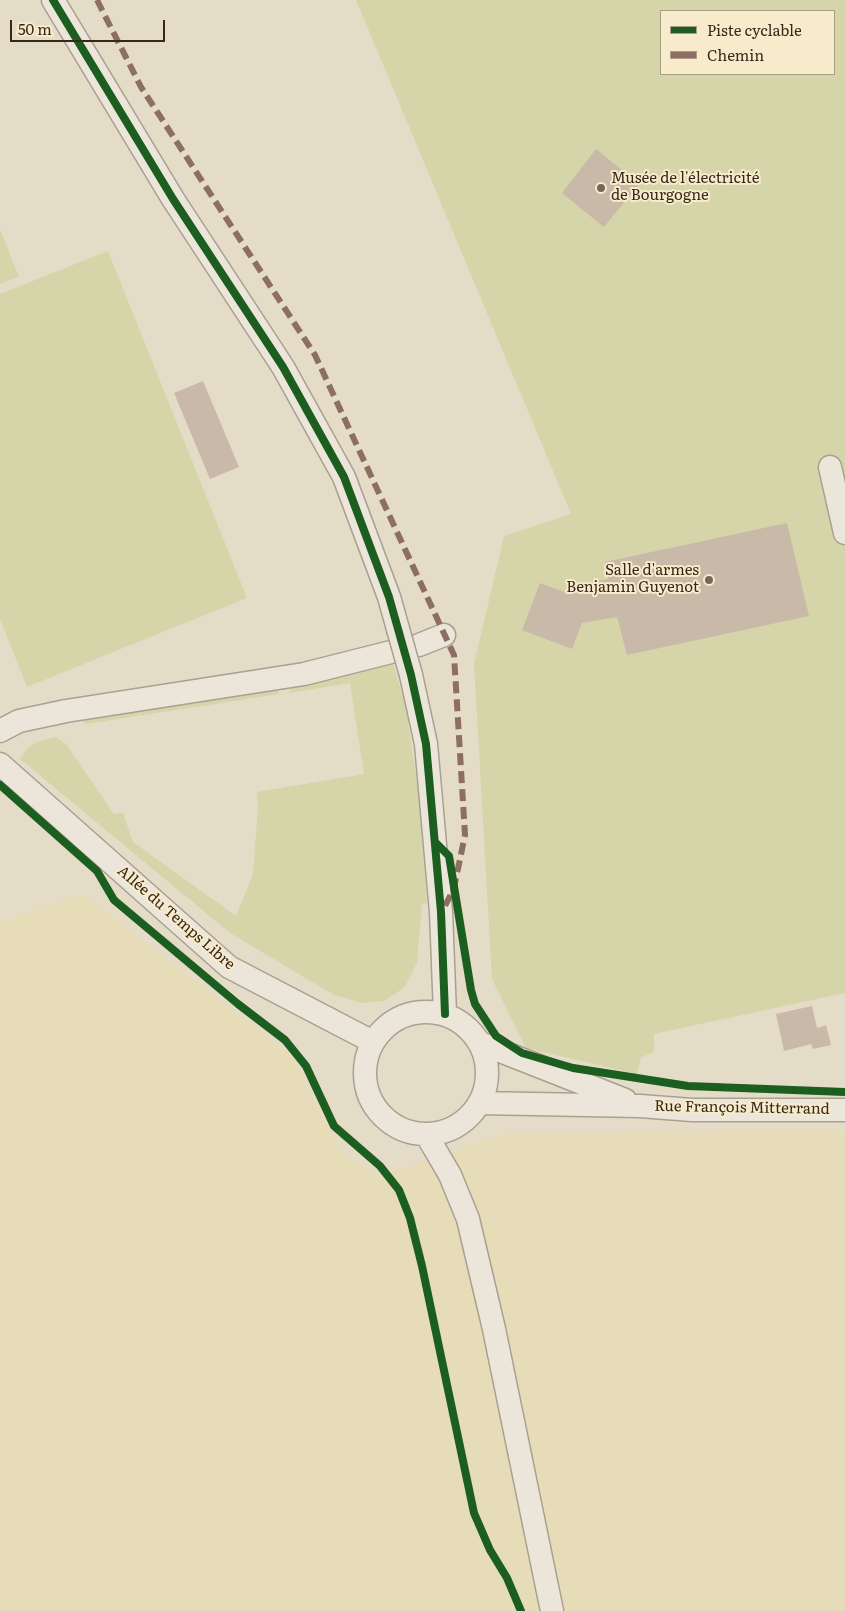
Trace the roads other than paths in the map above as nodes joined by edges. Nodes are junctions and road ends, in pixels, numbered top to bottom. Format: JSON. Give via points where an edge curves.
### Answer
{"nodes":[{"id":1,"x":53,"y":0,"type":"edge"},
{"id":2,"x":830,"y":467,"type":"dead end"},
{"id":3,"x":845,"y":533,"type":"edge"},
{"id":4,"x":444,"y":635,"type":"dead end"},
{"id":5,"x":419,"y":645,"type":"dead end"},
{"id":6,"x":391,"y":652,"type":"dead end"},
{"id":7,"x":0,"y":731,"type":"edge"},
{"id":8,"x":0,"y":764,"type":"edge"},
{"id":9,"x":445,"y":1014,"type":"junction"},
{"id":10,"x":372,"y":1042,"type":"junction"},
{"id":11,"x":480,"y":1043,"type":"junction"},
{"id":12,"x":479,"y":1103,"type":"junction"},
{"id":13,"x":640,"y":1106,"type":"junction"},
{"id":14,"x":845,"y":1110,"type":"edge"},
{"id":15,"x":426,"y":1134,"type":"junction"},
{"id":16,"x":552,"y":1611,"type":"edge"}],
"edges":[{"from":1,"to":9,"type":"street","bridge":true,"via":[[173,199],[283,367],[344,477],[389,597],[426,744],[441,912]]},
{"from":2,"to":3,"type":"street"},
{"from":4,"to":5,"type":"street"},
{"from":6,"to":7,"type":"street","via":[[304,674],[47,715],[19,721]]},
{"from":8,"to":10,"type":"street","name":"Allée du Temps Libre","via":[[229,968]]},
{"from":9,"to":10,"type":"street","via":[[424,1011],[404,1015],[386,1026]]},
{"from":9,"to":11,"type":"street","via":[[459,1021]]},
{"from":10,"to":15,"type":"street","via":[[364,1077],[368,1095],[391,1123],[408,1132]]},
{"from":11,"to":12,"type":"street","via":[[487,1063],[486,1084]]},
{"from":11,"to":13,"type":"street","name":"Rue François Mitterrand"},
{"from":12,"to":13,"type":"street","name":"Rue François Mitterrand"},
{"from":12,"to":15,"type":"street","via":[[457,1126]]},
{"from":13,"to":14,"type":"street","name":"Rue François Mitterrand","via":[[692,1110]]},
{"from":15,"to":16,"type":"street","via":[[450,1175],[468,1220],[494,1329]]}]}
